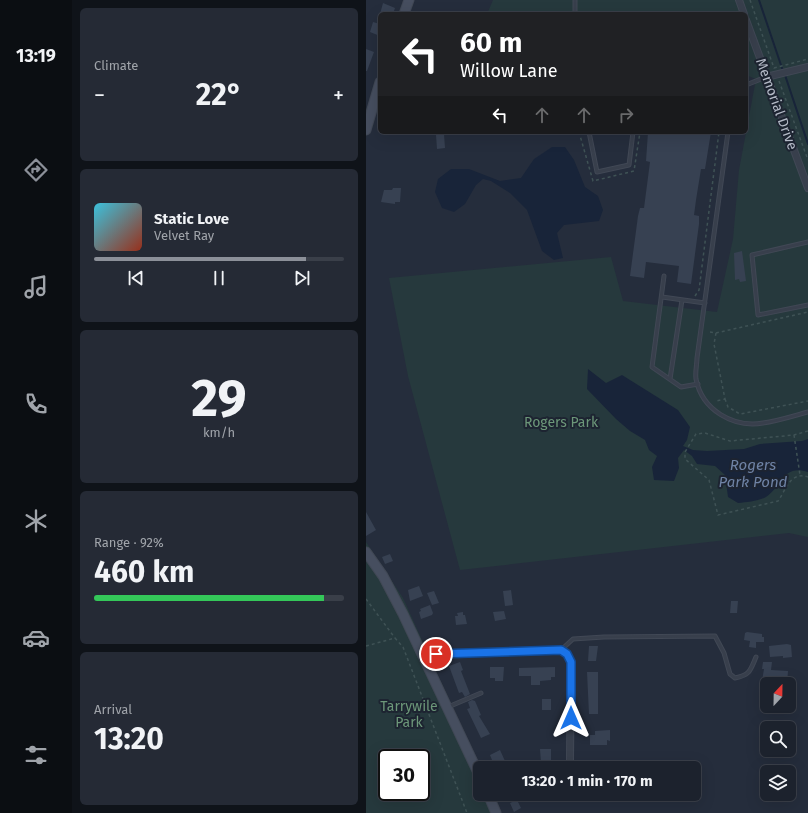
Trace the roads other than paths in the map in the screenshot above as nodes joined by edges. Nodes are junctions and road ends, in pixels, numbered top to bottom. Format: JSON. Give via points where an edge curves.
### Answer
{"nodes":[{"id":1,"x":409,"y":0,"type":"edge"},
{"id":2,"x":575,"y":0,"type":"edge"},
{"id":3,"x":739,"y":0,"type":"edge"},
{"id":4,"x":405,"y":12,"type":"edge"},
{"id":5,"x":575,"y":12,"type":"edge"},
{"id":6,"x":743,"y":12,"type":"edge"},
{"id":7,"x":748,"y":26,"type":"edge"},
{"id":8,"x":808,"y":67,"type":"edge"},
{"id":9,"x":766,"y":77,"type":"junction"},
{"id":10,"x":748,"y":84,"type":"edge"},
{"id":11,"x":378,"y":93,"type":"edge"},
{"id":12,"x":376,"y":104,"type":"edge"},
{"id":13,"x":366,"y":118,"type":"edge"},
{"id":14,"x":366,"y":130,"type":"edge"},
{"id":15,"x":589,"y":134,"type":"edge"},
{"id":16,"x":633,"y":134,"type":"edge"},
{"id":17,"x":728,"y":134,"type":"edge"},
{"id":18,"x":808,"y":188,"type":"edge"},
{"id":19,"x":808,"y":242,"type":"edge"},
{"id":20,"x":664,"y":276,"type":"dead end"},
{"id":21,"x":662,"y":297,"type":"junction"},
{"id":22,"x":682,"y":300,"type":"junction"},
{"id":23,"x":704,"y":303,"type":"junction"},
{"id":24,"x":808,"y":305,"type":"edge"},
{"id":25,"x":670,"y":379,"type":"junction"},
{"id":26,"x":698,"y":384,"type":"junction"},
{"id":27,"x":808,"y":412,"type":"edge"},
{"id":28,"x":366,"y":552,"type":"edge"},
{"id":29,"x":561,"y":650,"type":"junction"},
{"id":30,"x":421,"y":654,"type":"junction"},
{"id":31,"x":756,"y":657,"type":"dead end"},
{"id":32,"x":481,"y":693,"type":"dead end"},
{"id":33,"x":447,"y":707,"type":"junction"},
{"id":34,"x":570,"y":760,"type":"dead end"},
{"id":35,"x":473,"y":762,"type":"edge"},
{"id":36,"x":491,"y":801,"type":"edge"},
{"id":37,"x":496,"y":813,"type":"edge"}],
"edges":[{"from":1,"to":4,"type":"street"},
{"from":2,"to":5,"type":"lane"},
{"from":3,"to":6,"type":"street"},
{"from":7,"to":9,"type":"street","name":"Memorial Drive"},
{"from":8,"to":9,"type":"street"},
{"from":9,"to":10,"type":"lane"},
{"from":9,"to":18,"type":"street","name":"Memorial Drive"},
{"from":11,"to":12,"type":"street"},
{"from":12,"to":13,"type":"street"},
{"from":12,"to":14,"type":"street"},
{"from":15,"to":16,"type":"lane","via":[[597,172],[629,165]]},
{"from":17,"to":23,"type":"lane"},
{"from":19,"to":24,"type":"lane","via":[[752,255],[758,315]]},
{"from":20,"to":21,"type":"lane"},
{"from":21,"to":22,"type":"lane"},
{"from":21,"to":25,"type":"lane","via":[[652,367]]},
{"from":22,"to":23,"type":"lane"},
{"from":22,"to":25,"type":"lane"},
{"from":23,"to":26,"type":"lane","via":[[697,358]]},
{"from":25,"to":26,"type":"lane","via":[[681,387]]},
{"from":26,"to":27,"type":"lane","via":[[704,400],[711,407],[724,418],[738,422],[762,423]]},
{"from":28,"to":30,"type":"street","via":[[383,576]]},
{"from":29,"to":30,"type":"street"},
{"from":29,"to":31,"type":"lane","via":[[573,639],[604,636],[715,636],[724,653],[730,674],[736,678],[746,676]]},
{"from":29,"to":34,"type":"street","via":[[567,654],[571,662]]},
{"from":30,"to":33,"type":"street"},
{"from":32,"to":33,"type":"lane"},
{"from":33,"to":35,"type":"street"},
{"from":36,"to":37,"type":"street"}]}
